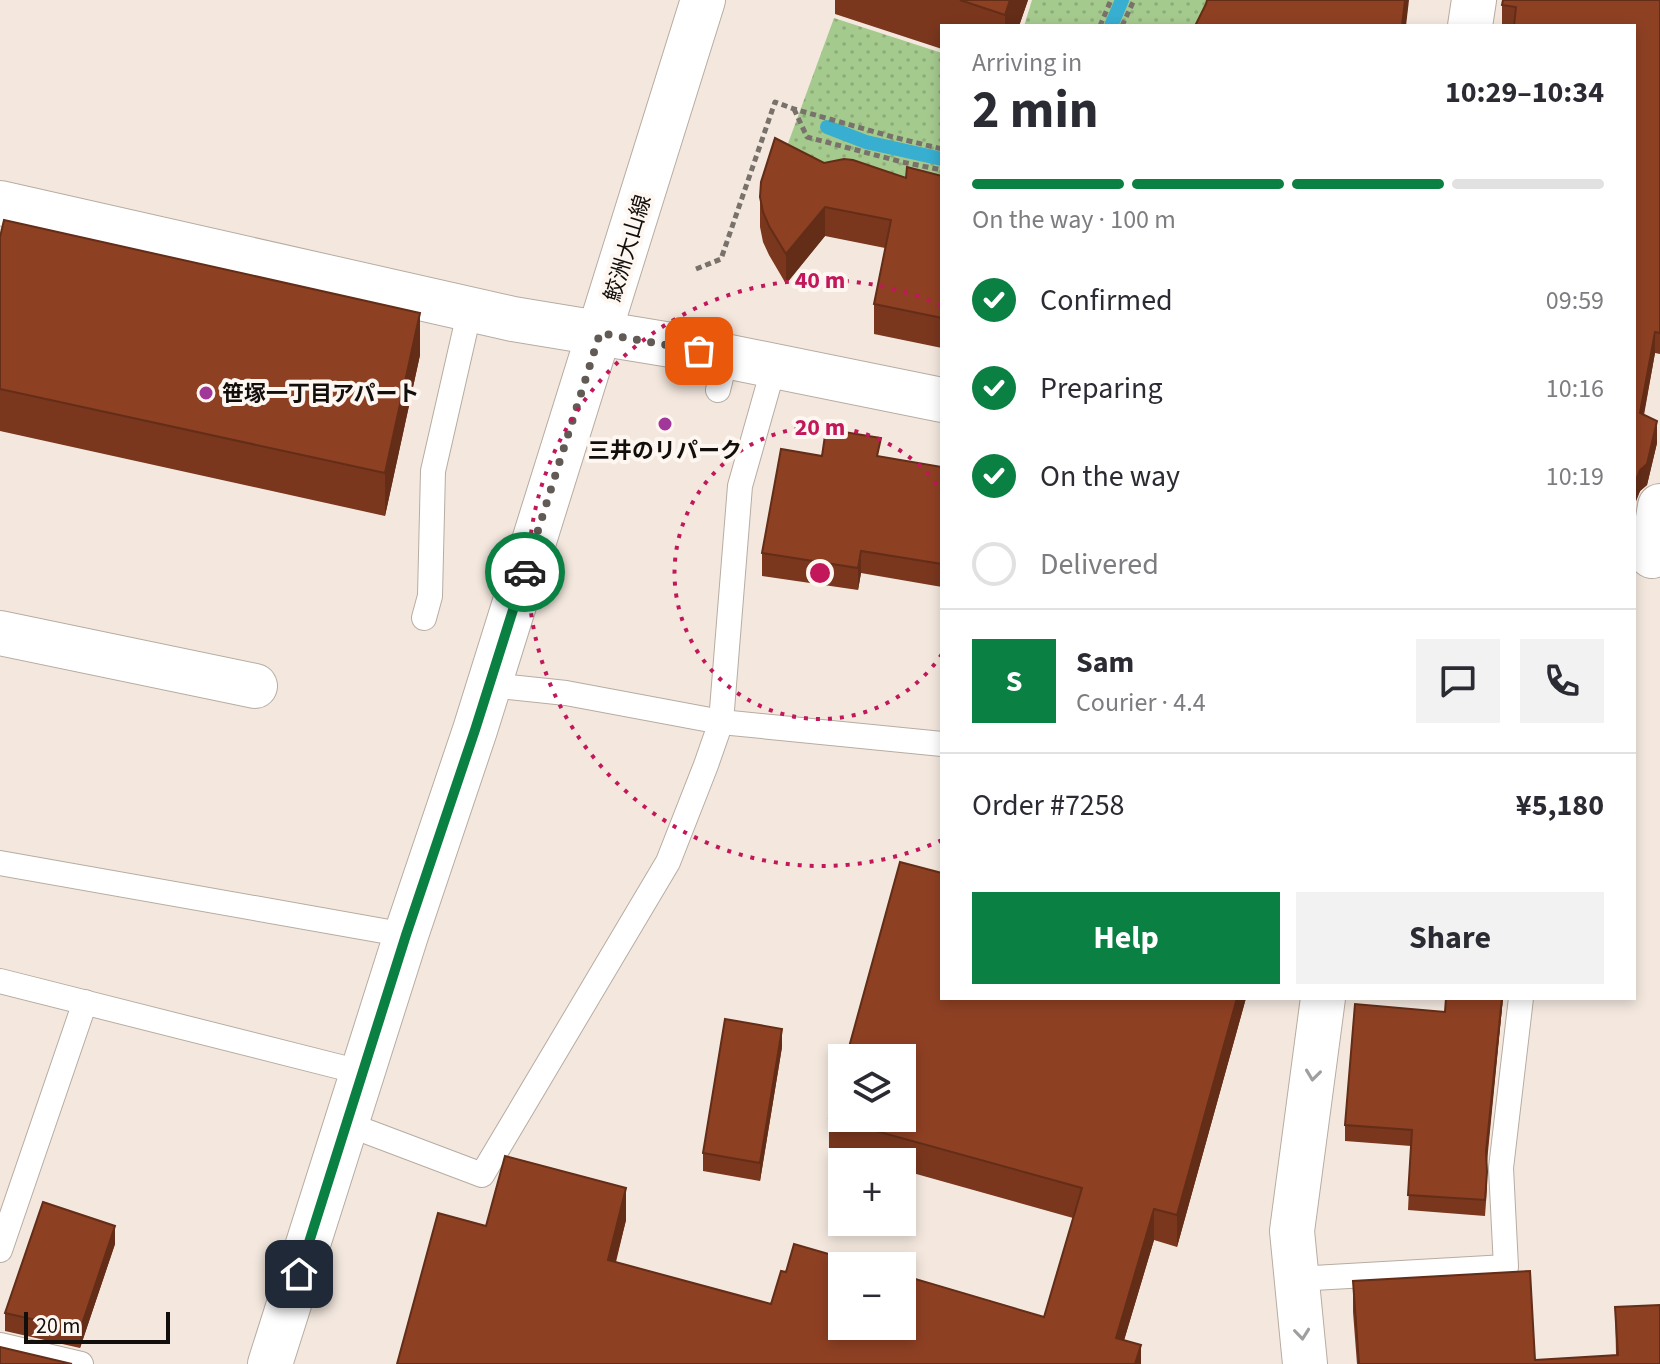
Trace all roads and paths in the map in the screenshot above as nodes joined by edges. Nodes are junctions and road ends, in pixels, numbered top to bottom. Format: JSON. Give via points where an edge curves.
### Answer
{"nodes":[{"id":1,"x":703,"y":0,"type":"edge"},
{"id":2,"x":1111,"y":0,"type":"edge"},
{"id":3,"x":1134,"y":0,"type":"edge"},
{"id":4,"x":1474,"y":0,"type":"edge"},
{"id":5,"x":1101,"y":24,"type":"edge"},
{"id":6,"x":1123,"y":24,"type":"edge"},
{"id":7,"x":1470,"y":24,"type":"edge"},
{"id":8,"x":794,"y":109,"type":"junction"},
{"id":9,"x":940,"y":148,"type":"edge"},
{"id":10,"x":940,"y":170,"type":"edge"},
{"id":11,"x":0,"y":203,"type":"edge"},
{"id":12,"x":696,"y":269,"type":"dead end"},
{"id":13,"x":470,"y":309,"type":"junction"},
{"id":14,"x":600,"y":333,"type":"junction"},
{"id":15,"x":774,"y":366,"type":"junction"},
{"id":16,"x":940,"y":400,"type":"edge"},
{"id":17,"x":1660,"y":506,"type":"edge"},
{"id":18,"x":1649,"y":555,"type":"edge"},
{"id":19,"x":424,"y":618,"type":"dead end"},
{"id":20,"x":0,"y":633,"type":"edge"},
{"id":21,"x":490,"y":685,"type":"junction"},
{"id":22,"x":255,"y":686,"type":"dead end"},
{"id":23,"x":721,"y":722,"type":"junction"},
{"id":24,"x":940,"y":744,"type":"edge"},
{"id":25,"x":0,"y":863,"type":"edge"},
{"id":26,"x":406,"y":935,"type":"junction"},
{"id":27,"x":0,"y":981,"type":"edge"},
{"id":28,"x":1323,"y":1000,"type":"edge"},
{"id":29,"x":1521,"y":1000,"type":"edge"},
{"id":30,"x":85,"y":1002,"type":"junction"},
{"id":31,"x":364,"y":1073,"type":"junction"},
{"id":32,"x":347,"y":1124,"type":"junction"},
{"id":33,"x":0,"y":1250,"type":"edge"},
{"id":34,"x":1296,"y":1279,"type":"junction"},
{"id":35,"x":0,"y":1345,"type":"edge"},
{"id":36,"x":65,"y":1362,"type":"edge"},
{"id":37,"x":270,"y":1364,"type":"edge"},
{"id":38,"x":1305,"y":1364,"type":"edge"}],
"edges":[{"from":1,"to":14,"type":"street","name":"鮫洲大山線"},
{"from":2,"to":5,"type":"path"},
{"from":3,"to":6,"type":"path"},
{"from":4,"to":7,"type":"street"},
{"from":8,"to":9,"type":"path"},
{"from":8,"to":10,"type":"path","via":[[807,137]]},
{"from":8,"to":12,"type":"path","via":[[775,102],[721,259]]},
{"from":11,"to":13,"type":"street"},
{"from":13,"to":14,"type":"street"},
{"from":13,"to":19,"type":"lane","via":[[433,471],[430,596]]},
{"from":14,"to":15,"type":"street","via":[[722,374]]},
{"from":14,"to":21,"type":"street","name":"鮫洲大山線"},
{"from":15,"to":16,"type":"street"},
{"from":15,"to":23,"type":"lane","via":[[740,486]]},
{"from":17,"to":18,"type":"street"},
{"from":20,"to":22,"type":"street"},
{"from":21,"to":23,"type":"lane","via":[[566,693]]},
{"from":21,"to":26,"type":"street","name":"鮫洲大山線"},
{"from":23,"to":24,"type":"lane"},
{"from":23,"to":32,"type":"lane","via":[[668,862],[482,1175]]},
{"from":25,"to":26,"type":"lane"},
{"from":26,"to":31,"type":"street","name":"鮫洲大山線"},
{"from":27,"to":30,"type":"lane"},
{"from":28,"to":34,"type":"street","one_way":true,"via":[[1292,1231]]},
{"from":29,"to":34,"type":"lane","via":[[1501,1168],[1506,1267]]},
{"from":30,"to":31,"type":"lane"},
{"from":30,"to":33,"type":"lane"},
{"from":31,"to":32,"type":"street","name":"鮫洲大山線"},
{"from":32,"to":37,"type":"street","name":"鮫洲大山線"},
{"from":34,"to":38,"type":"street","one_way":true},
{"from":35,"to":36,"type":"lane"}]}
